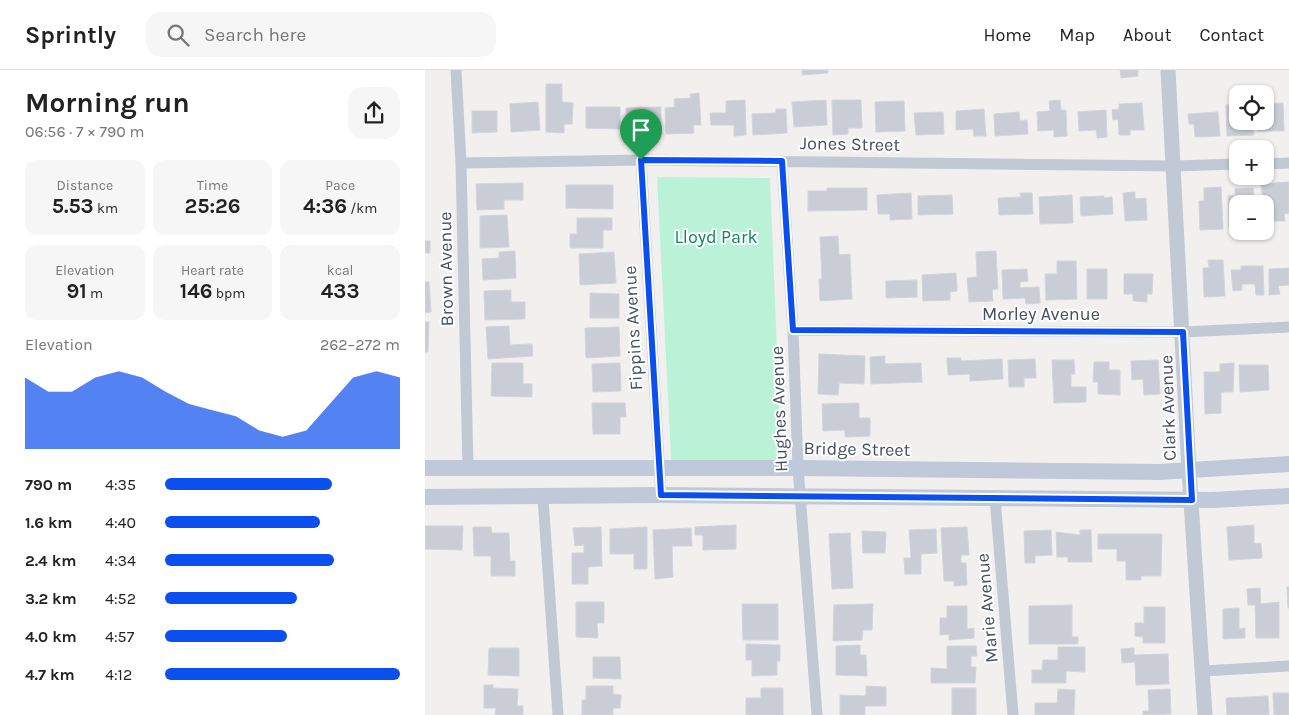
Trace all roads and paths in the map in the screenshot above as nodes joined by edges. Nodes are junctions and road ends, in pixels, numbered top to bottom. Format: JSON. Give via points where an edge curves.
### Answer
{"nodes":[{"id":1,"x":457,"y":70,"type":"edge"},
{"id":2,"x":1168,"y":70,"type":"edge"},
{"id":3,"x":641,"y":160,"type":"junction"},
{"id":4,"x":782,"y":161,"type":"junction"},
{"id":5,"x":461,"y":162,"type":"junction"},
{"id":6,"x":1289,"y":163,"type":"edge"},
{"id":7,"x":1229,"y":164,"type":"edge"},
{"id":8,"x":1274,"y":164,"type":"edge"},
{"id":9,"x":1175,"y":166,"type":"junction"},
{"id":10,"x":1289,"y":327,"type":"edge"},
{"id":11,"x":793,"y":330,"type":"junction"},
{"id":12,"x":1183,"y":332,"type":"junction"},
{"id":13,"x":1289,"y":464,"type":"edge"},
{"id":14,"x":425,"y":468,"type":"edge"},
{"id":15,"x":468,"y":468,"type":"junction"},
{"id":16,"x":658,"y":468,"type":"junction"},
{"id":17,"x":798,"y":468,"type":"junction"},
{"id":18,"x":1189,"y":471,"type":"junction"},
{"id":19,"x":661,"y":495,"type":"junction"},
{"id":20,"x":801,"y":496,"type":"junction"},
{"id":21,"x":1289,"y":496,"type":"edge"},
{"id":22,"x":425,"y":497,"type":"edge"},
{"id":23,"x":543,"y":498,"type":"junction"},
{"id":24,"x":995,"y":498,"type":"junction"},
{"id":25,"x":1192,"y":500,"type":"junction"},
{"id":26,"x":1289,"y":666,"type":"edge"},
{"id":27,"x":1203,"y":671,"type":"junction"},
{"id":28,"x":558,"y":715,"type":"edge"},
{"id":29,"x":817,"y":715,"type":"edge"},
{"id":30,"x":1013,"y":715,"type":"edge"},
{"id":31,"x":1205,"y":715,"type":"edge"}],
"edges":[{"from":1,"to":5,"type":"street","name":"Brown Avenue"},
{"from":2,"to":9,"type":"street","name":"Clark Avenue"},
{"from":3,"to":4,"type":"street","name":"Jones Street"},
{"from":3,"to":5,"type":"street","name":"Jones Street"},
{"from":3,"to":16,"type":"street","name":"Fippins Avenue"},
{"from":4,"to":9,"type":"street","name":"Jones Street"},
{"from":4,"to":11,"type":"street","name":"Hughes Avenue"},
{"from":5,"to":15,"type":"street","name":"Brown Avenue"},
{"from":6,"to":8,"type":"street"},
{"from":7,"to":9,"type":"street","name":"Jones Street"},
{"from":9,"to":12,"type":"street","name":"Clark Avenue"},
{"from":10,"to":12,"type":"street","name":"Morley Avenue"},
{"from":11,"to":12,"type":"street","name":"Morley Avenue"},
{"from":11,"to":17,"type":"street","name":"Hughes Avenue"},
{"from":12,"to":18,"type":"street","name":"Clark Avenue"},
{"from":13,"to":18,"type":"main road","name":"Bridge Street"},
{"from":14,"to":15,"type":"main road","name":"Bridge Street"},
{"from":15,"to":16,"type":"main road","name":"Bridge Street"},
{"from":16,"to":17,"type":"main road","name":"Bridge Street"},
{"from":16,"to":19,"type":"street","name":"Fippins Avenue"},
{"from":17,"to":18,"type":"main road","name":"Bridge Street"},
{"from":17,"to":20,"type":"street","name":"Hughes Avenue"},
{"from":18,"to":25,"type":"street","name":"Clark Avenue"},
{"from":19,"to":20,"type":"main road"},
{"from":19,"to":23,"type":"main road"},
{"from":20,"to":24,"type":"main road"},
{"from":20,"to":29,"type":"street","name":"Hughes Avenue"},
{"from":21,"to":25,"type":"main road"},
{"from":22,"to":23,"type":"main road"},
{"from":23,"to":28,"type":"street"},
{"from":24,"to":25,"type":"main road"},
{"from":24,"to":30,"type":"street","name":"Marie Avenue"},
{"from":25,"to":27,"type":"street","name":"Clark Avenue"},
{"from":26,"to":27,"type":"street"},
{"from":27,"to":31,"type":"street","name":"Clark Avenue"}]}
